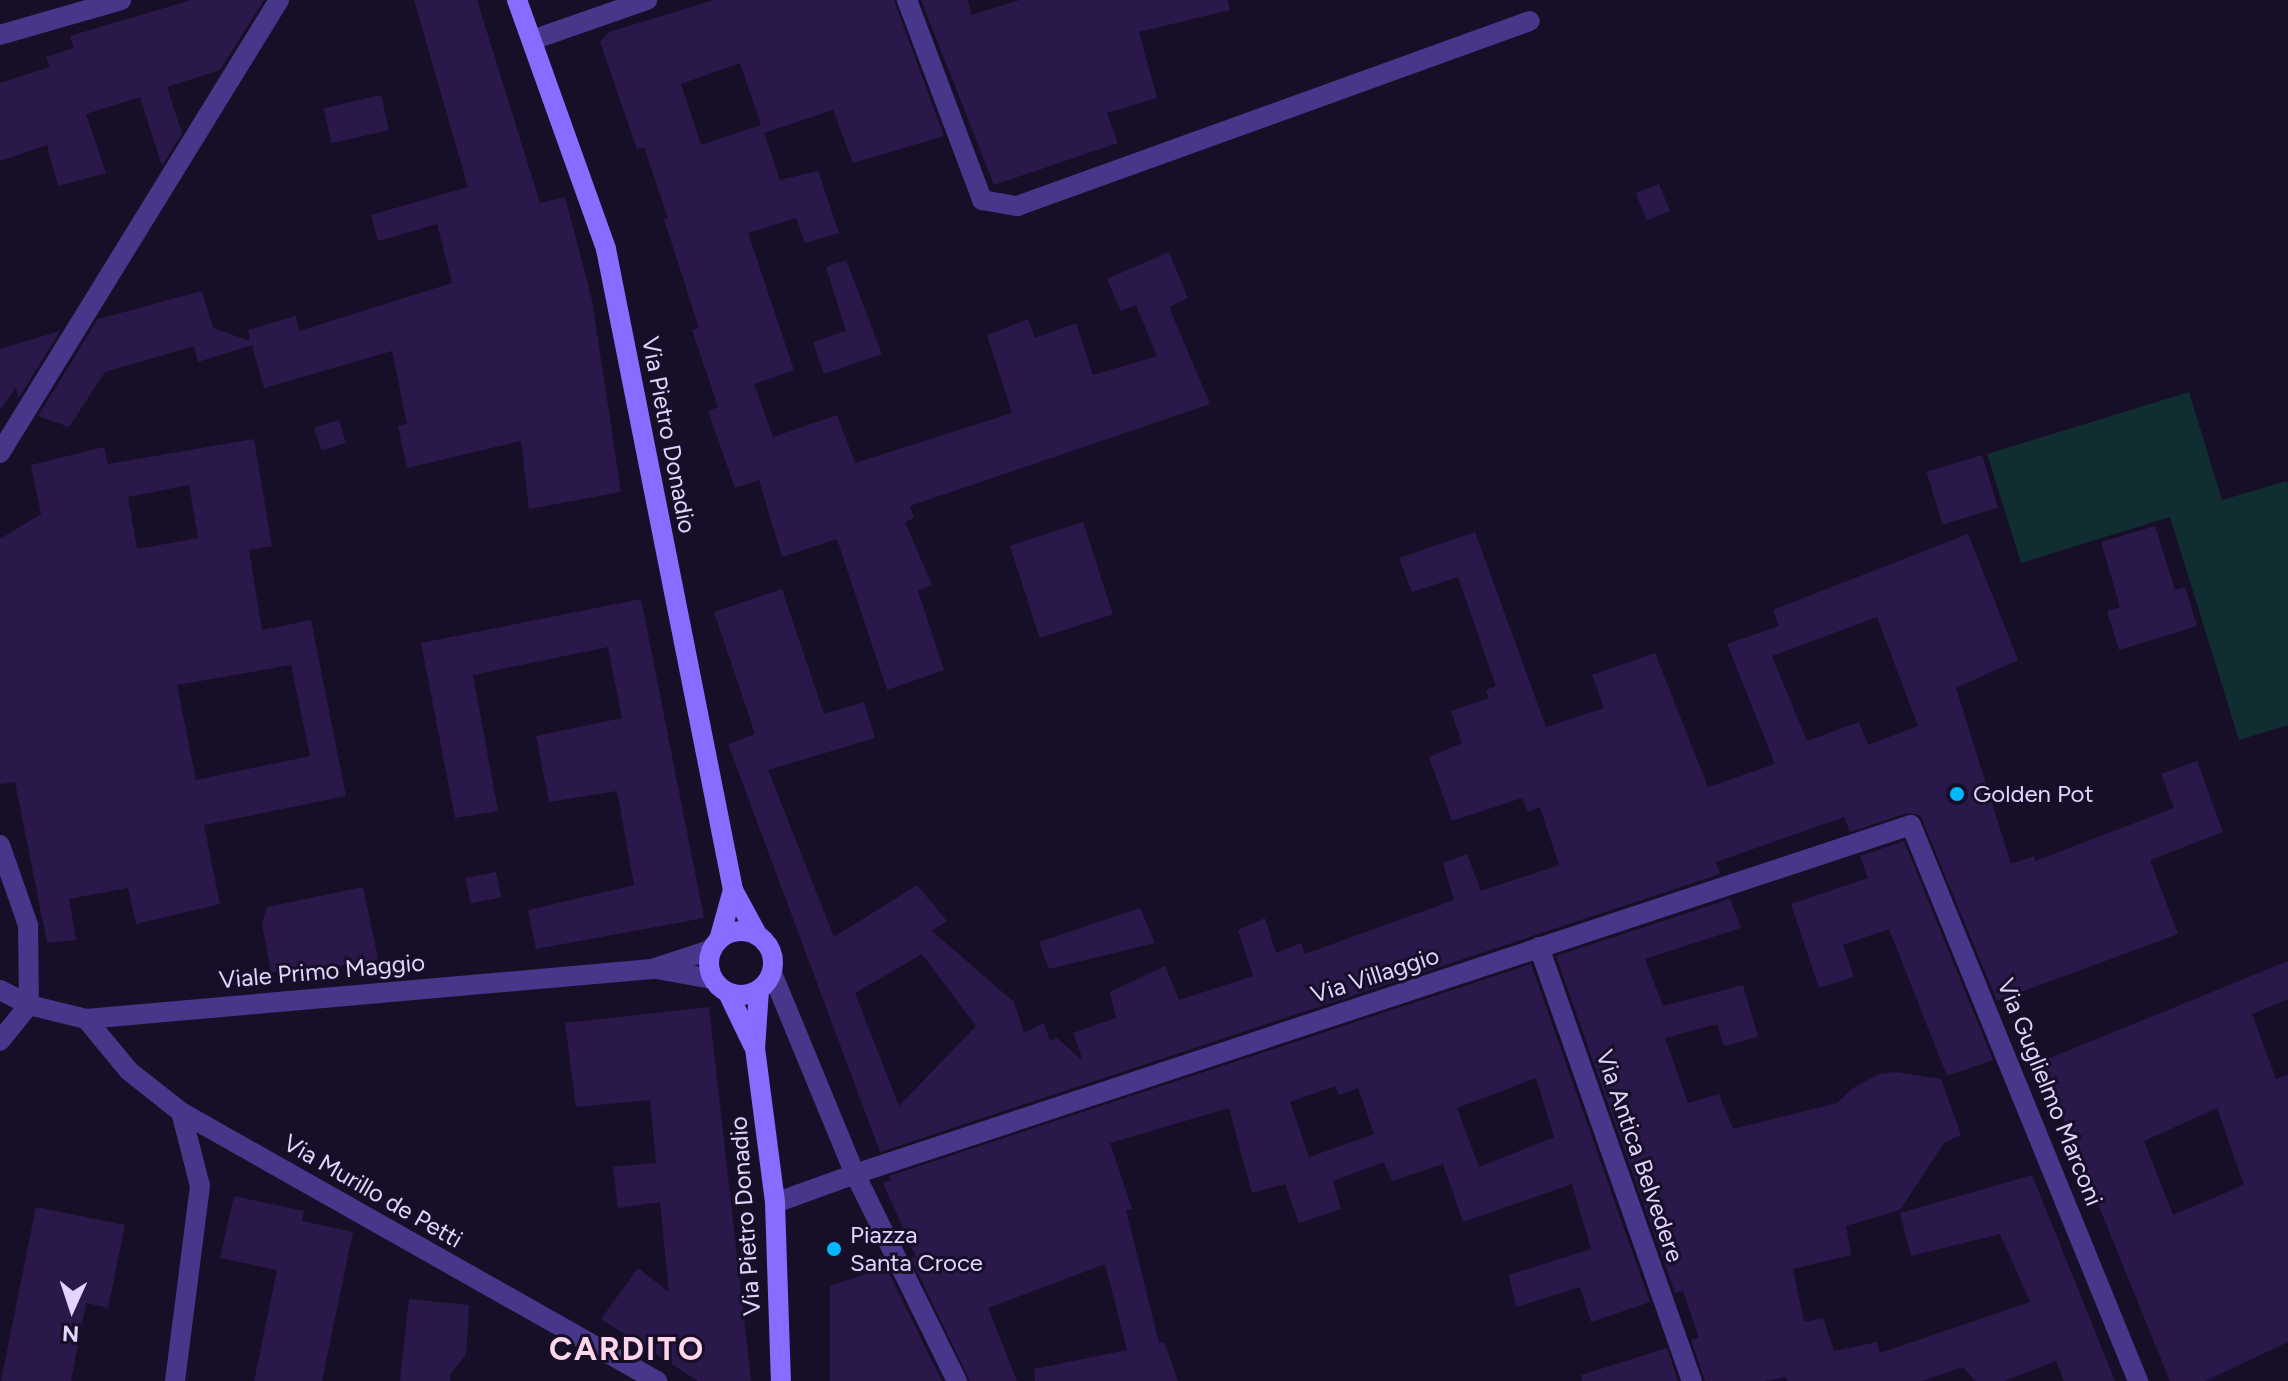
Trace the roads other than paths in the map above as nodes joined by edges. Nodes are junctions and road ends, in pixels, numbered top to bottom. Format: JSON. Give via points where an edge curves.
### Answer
{"nodes":[{"id":1,"x":121,"y":0,"type":"edge"},
{"id":2,"x":279,"y":0,"type":"edge"},
{"id":3,"x":517,"y":0,"type":"edge"},
{"id":4,"x":647,"y":0,"type":"edge"},
{"id":5,"x":907,"y":0,"type":"edge"},
{"id":6,"x":1530,"y":21,"type":"dead end"},
{"id":7,"x":0,"y":35,"type":"edge"},
{"id":8,"x":532,"y":40,"type":"junction"},
{"id":9,"x":0,"y":453,"type":"edge"},
{"id":10,"x":1911,"y":825,"type":"joint"},
{"id":11,"x":0,"y":845,"type":"edge"},
{"id":12,"x":733,"y":890,"type":"junction"},
{"id":13,"x":758,"y":936,"type":"junction"},
{"id":14,"x":716,"y":945,"type":"junction"},
{"id":15,"x":1539,"y":947,"type":"junction"},
{"id":16,"x":652,"y":969,"type":"junction"},
{"id":17,"x":772,"y":973,"type":"junction"},
{"id":18,"x":721,"y":986,"type":"junction"},
{"id":19,"x":0,"y":990,"type":"edge"},
{"id":20,"x":759,"y":990,"type":"junction"},
{"id":21,"x":29,"y":1005,"type":"junction"},
{"id":22,"x":86,"y":1019,"type":"junction"},
{"id":23,"x":0,"y":1041,"type":"edge"},
{"id":24,"x":755,"y":1048,"type":"junction"},
{"id":25,"x":181,"y":1112,"type":"junction"},
{"id":26,"x":855,"y":1174,"type":"junction"},
{"id":27,"x":775,"y":1203,"type":"junction"},
{"id":28,"x":175,"y":1381,"type":"edge"},
{"id":29,"x":657,"y":1381,"type":"edge"},
{"id":30,"x":781,"y":1381,"type":"edge"},
{"id":31,"x":957,"y":1381,"type":"edge"},
{"id":32,"x":1692,"y":1381,"type":"edge"},
{"id":33,"x":2138,"y":1381,"type":"edge"}],
"edges":[{"from":1,"to":7,"type":"street"},
{"from":2,"to":9,"type":"street"},
{"from":3,"to":8,"type":"main road","name":"Via Pietro Donadio"},
{"from":4,"to":8,"type":"street"},
{"from":5,"to":6,"type":"street","via":[[982,200],[1017,206]]},
{"from":8,"to":12,"type":"main road","name":"Via Pietro Donadio","via":[[606,249]]},
{"from":10,"to":15,"type":"street","name":"Via Villaggio"},
{"from":10,"to":33,"type":"street","name":"Via Guglielmo Marconi"},
{"from":11,"to":21,"type":"street","via":[[28,925]]},
{"from":12,"to":13,"type":"main road","name":"Via Pietro Donadio"},
{"from":12,"to":14,"type":"main road","name":"Via Pietro Donadio"},
{"from":13,"to":14,"type":"main road","via":[[737,932]]},
{"from":13,"to":17,"type":"main road","via":[[771,952]]},
{"from":14,"to":16,"type":"street","name":"Viale Primo Maggio"},
{"from":14,"to":18,"type":"main road","via":[[710,959]]},
{"from":15,"to":26,"type":"street","name":"Via Villaggio"},
{"from":15,"to":32,"type":"street","name":"Via Antica Belvedere"},
{"from":16,"to":18,"type":"street","name":"Viale Primo Maggio"},
{"from":16,"to":22,"type":"street","name":"Viale Primo Maggio"},
{"from":17,"to":20,"type":"main road"},
{"from":17,"to":26,"type":"street"},
{"from":18,"to":20,"type":"main road","via":[[739,995]]},
{"from":18,"to":24,"type":"main road","name":"Via Pietro Donadio"},
{"from":19,"to":21,"type":"street","name":"Viale Primo Maggio"},
{"from":20,"to":24,"type":"main road","name":"Via Pietro Donadio"},
{"from":21,"to":22,"type":"street","name":"Viale Primo Maggio"},
{"from":21,"to":23,"type":"street"},
{"from":22,"to":25,"type":"street","name":"Via Murillo de Petti","via":[[129,1071]]},
{"from":24,"to":27,"type":"main road","name":"Via Pietro Donadio"},
{"from":25,"to":28,"type":"street","via":[[200,1186]]},
{"from":25,"to":29,"type":"street","name":"Via Murillo de Petti"},
{"from":26,"to":27,"type":"street","name":"Via Villaggio"},
{"from":26,"to":31,"type":"street"},
{"from":27,"to":30,"type":"main road","name":"Via Pietro Donadio"}]}
